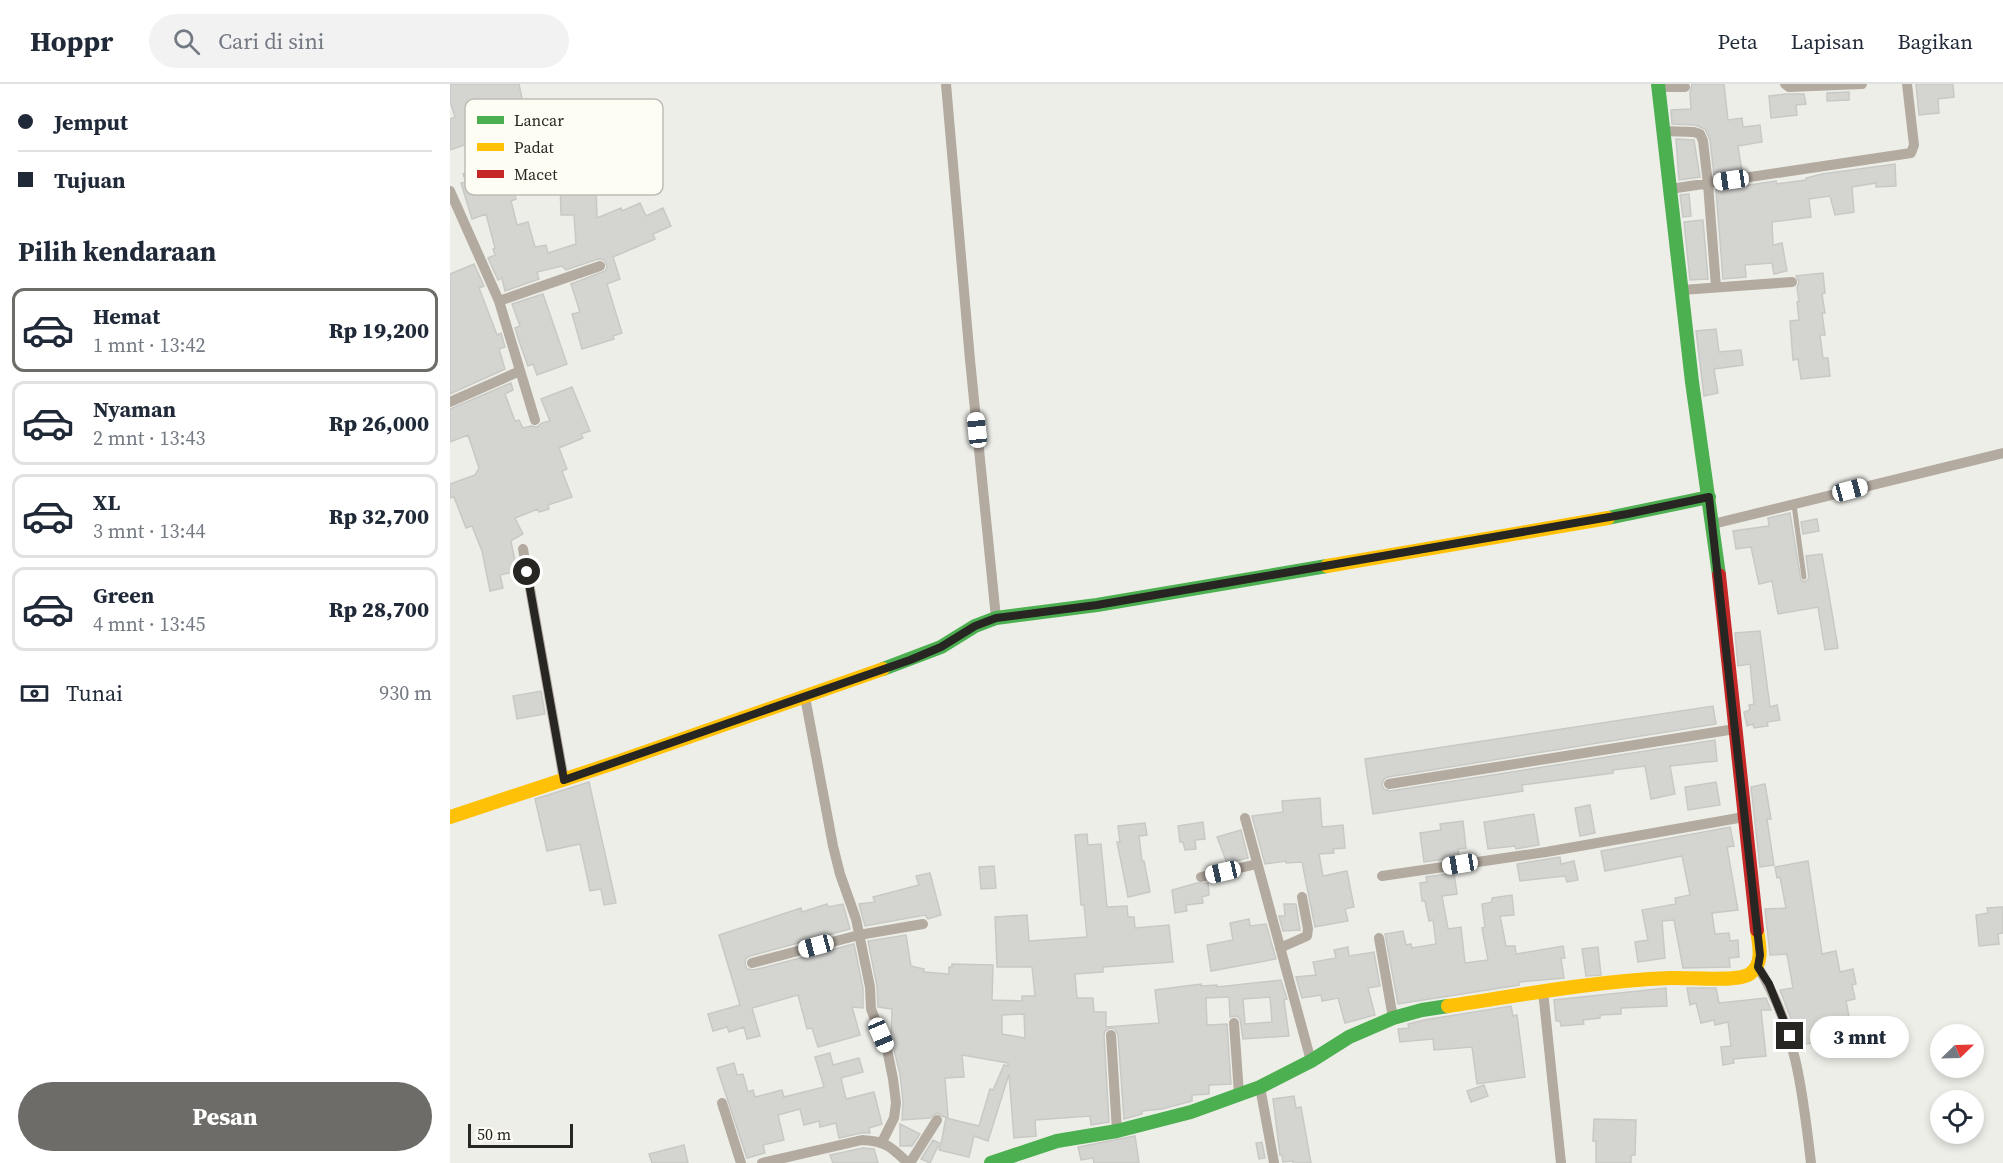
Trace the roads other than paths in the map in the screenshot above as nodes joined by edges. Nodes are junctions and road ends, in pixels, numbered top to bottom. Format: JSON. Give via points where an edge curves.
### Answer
{"nodes":[{"id":1,"x":946,"y":84,"type":"edge"},
{"id":2,"x":1785,"y":84,"type":"edge"},
{"id":3,"x":1862,"y":84,"type":"edge"},
{"id":4,"x":1907,"y":84,"type":"edge"},
{"id":5,"x":1658,"y":86,"type":"edge"},
{"id":6,"x":1684,"y":87,"type":"dead end"},
{"id":7,"x":1663,"y":131,"type":"junction"},
{"id":8,"x":1708,"y":184,"type":"junction"},
{"id":9,"x":1670,"y":189,"type":"junction"},
{"id":10,"x":450,"y":191,"type":"edge"},
{"id":11,"x":600,"y":266,"type":"dead end"},
{"id":12,"x":1792,"y":282,"type":"dead end"},
{"id":13,"x":1716,"y":287,"type":"junction"},
{"id":14,"x":1682,"y":290,"type":"junction"},
{"id":15,"x":499,"y":301,"type":"junction"},
{"id":16,"x":520,"y":371,"type":"junction"},
{"id":17,"x":450,"y":402,"type":"edge"},
{"id":18,"x":535,"y":420,"type":"dead end"},
{"id":19,"x":2003,"y":453,"type":"edge"},
{"id":20,"x":1709,"y":497,"type":"junction"},
{"id":21,"x":1794,"y":505,"type":"junction"},
{"id":22,"x":1713,"y":524,"type":"junction"},
{"id":23,"x":523,"y":549,"type":"dead end"},
{"id":24,"x":1804,"y":577,"type":"dead end"},
{"id":25,"x":996,"y":618,"type":"junction"},
{"id":26,"x":805,"y":698,"type":"junction"},
{"id":27,"x":1735,"y":729,"type":"junction"},
{"id":28,"x":564,"y":780,"type":"junction"},
{"id":29,"x":1389,"y":784,"type":"dead end"},
{"id":30,"x":450,"y":817,"type":"edge"},
{"id":31,"x":1744,"y":817,"type":"junction"},
{"id":32,"x":1245,"y":818,"type":"dead end"},
{"id":33,"x":1257,"y":864,"type":"junction"},
{"id":34,"x":1382,"y":876,"type":"dead end"},
{"id":35,"x":1200,"y":877,"type":"dead end"},
{"id":36,"x":1302,"y":897,"type":"dead end"},
{"id":37,"x":923,"y":924,"type":"dead end"},
{"id":38,"x":859,"y":935,"type":"junction"},
{"id":39,"x":1379,"y":938,"type":"dead end"},
{"id":40,"x":1280,"y":948,"type":"junction"},
{"id":41,"x":752,"y":963,"type":"dead end"},
{"id":42,"x":1758,"y":967,"type":"junction"},
{"id":43,"x":1543,"y":991,"type":"junction"},
{"id":44,"x":1393,"y":1018,"type":"junction"},
{"id":45,"x":1234,"y":1023,"type":"dead end"},
{"id":46,"x":1111,"y":1035,"type":"dead end"},
{"id":47,"x":1311,"y":1061,"type":"junction"},
{"id":48,"x":1260,"y":1087,"type":"junction"},
{"id":49,"x":1239,"y":1094,"type":"junction"},
{"id":50,"x":722,"y":1102,"type":"dead end"},
{"id":51,"x":937,"y":1120,"type":"dead end"},
{"id":52,"x":1117,"y":1131,"type":"junction"},
{"id":53,"x":882,"y":1142,"type":"junction"},
{"id":54,"x":741,"y":1163,"type":"edge"},
{"id":55,"x":762,"y":1163,"type":"edge"},
{"id":56,"x":909,"y":1163,"type":"edge"},
{"id":57,"x":991,"y":1163,"type":"edge"},
{"id":58,"x":1274,"y":1163,"type":"edge"},
{"id":59,"x":1561,"y":1163,"type":"edge"},
{"id":60,"x":1811,"y":1163,"type":"edge"}],
"edges":[{"from":1,"to":25,"type":"street"},
{"from":2,"to":3,"type":"street"},
{"from":4,"to":8,"type":"street","via":[[1914,145],[1911,153]]},
{"from":5,"to":6,"type":"street"},
{"from":5,"to":7,"type":"street"},
{"from":7,"to":8,"type":"street","via":[[1700,134]]},
{"from":7,"to":9,"type":"street"},
{"from":8,"to":9,"type":"street"},
{"from":8,"to":13,"type":"street"},
{"from":9,"to":14,"type":"street"},
{"from":10,"to":15,"type":"street"},
{"from":11,"to":15,"type":"street"},
{"from":12,"to":13,"type":"street"},
{"from":13,"to":14,"type":"street"},
{"from":14,"to":20,"type":"street"},
{"from":15,"to":16,"type":"street"},
{"from":16,"to":17,"type":"street"},
{"from":16,"to":18,"type":"street"},
{"from":19,"to":21,"type":"street"},
{"from":20,"to":22,"type":"street"},
{"from":20,"to":25,"type":"street","via":[[1224,584]]},
{"from":21,"to":22,"type":"street"},
{"from":21,"to":24,"type":"lane"},
{"from":22,"to":27,"type":"street"},
{"from":23,"to":28,"type":"street"},
{"from":25,"to":26,"type":"street","via":[[941,647]]},
{"from":26,"to":28,"type":"street"},
{"from":26,"to":38,"type":"street","via":[[833,846]]},
{"from":27,"to":29,"type":"street"},
{"from":27,"to":31,"type":"street"},
{"from":28,"to":30,"type":"street"},
{"from":31,"to":34,"type":"street"},
{"from":31,"to":42,"type":"street","via":[[1760,955]]},
{"from":32,"to":33,"type":"street"},
{"from":33,"to":35,"type":"street"},
{"from":33,"to":40,"type":"street"},
{"from":36,"to":40,"type":"street","via":[[1306,936]]},
{"from":37,"to":38,"type":"street"},
{"from":38,"to":41,"type":"street"},
{"from":38,"to":53,"type":"street","via":[[871,1009],[887,1049],[896,1103],[894,1118]]},
{"from":39,"to":44,"type":"street"},
{"from":40,"to":47,"type":"street"},
{"from":42,"to":43,"type":"street","via":[[1742,978],[1670,978]]},
{"from":42,"to":60,"type":"street","via":[[1769,984],[1794,1048]]},
{"from":43,"to":44,"type":"street"},
{"from":43,"to":59,"type":"street"},
{"from":44,"to":47,"type":"street","via":[[1349,1037]]},
{"from":45,"to":49,"type":"street"},
{"from":46,"to":52,"type":"street"},
{"from":47,"to":48,"type":"street"},
{"from":48,"to":49,"type":"street"},
{"from":48,"to":58,"type":"street"},
{"from":49,"to":52,"type":"street","via":[[1191,1112]]},
{"from":50,"to":54,"type":"street"},
{"from":51,"to":56,"type":"street"},
{"from":52,"to":57,"type":"street","via":[[1057,1141]]},
{"from":53,"to":55,"type":"street","via":[[862,1140]]},
{"from":53,"to":56,"type":"street"}]}
